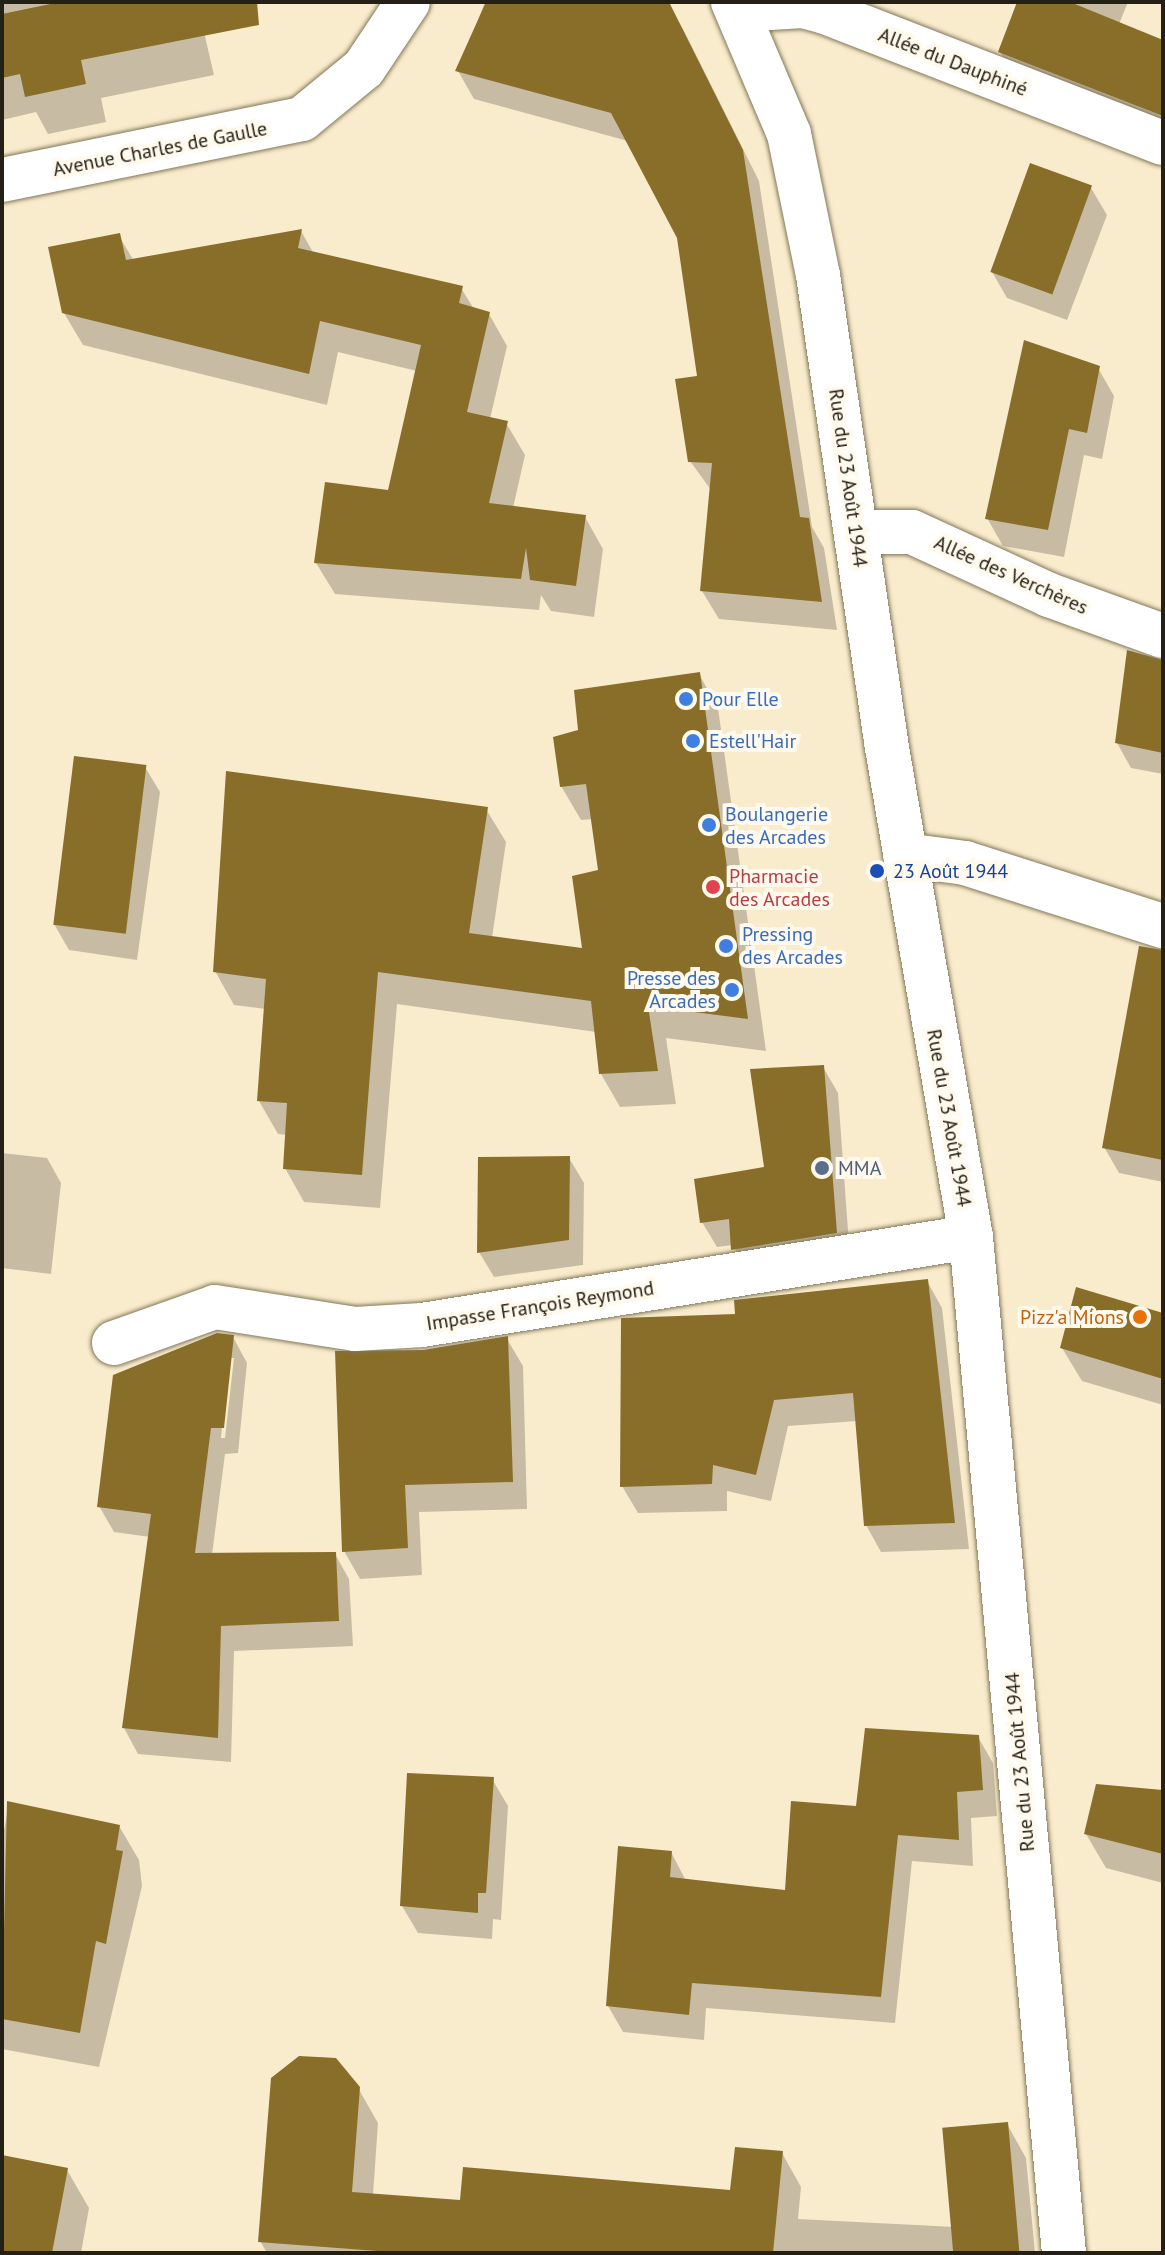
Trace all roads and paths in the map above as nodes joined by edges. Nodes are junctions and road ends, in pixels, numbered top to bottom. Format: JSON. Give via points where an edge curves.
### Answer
{"nodes":[{"id":1,"x":408,"y":2,"type":"edge"},
{"id":2,"x":736,"y":6,"type":"edge"},
{"id":3,"x":1163,"y":143,"type":"edge"},
{"id":4,"x":2,"y":180,"type":"edge"},
{"id":5,"x":857,"y":532,"type":"junction"},
{"id":6,"x":1163,"y":636,"type":"edge"},
{"id":7,"x":905,"y":855,"type":"junction"},
{"id":8,"x":1163,"y":926,"type":"edge"},
{"id":9,"x":971,"y":1237,"type":"junction"},
{"id":10,"x":114,"y":1343,"type":"dead end"},
{"id":11,"x":1064,"y":2253,"type":"edge"}],
"edges":[{"from":1,"to":4,"type":"street","name":"Avenue Charles de Gaulle","via":[[364,68],[302,119]]},
{"from":2,"to":3,"type":"street","name":"Allée du Dauphiné","via":[[814,9]]},
{"from":2,"to":5,"type":"street","name":"Rue du 23 Août 1944","via":[[789,134]]},
{"from":5,"to":6,"type":"street","name":"Allée des Verchères","via":[[912,532],[1049,595]]},
{"from":5,"to":7,"type":"street","name":"Rue du 23 Août 1944"},
{"from":7,"to":8,"type":"street","via":[[965,863]]},
{"from":7,"to":9,"type":"street","name":"Rue du 23 Août 1944"},
{"from":9,"to":10,"type":"street","name":"Impasse François Reymond","via":[[422,1325],[355,1329],[215,1307]]},
{"from":9,"to":11,"type":"street","name":"Rue du 23 Août 1944"}]}
